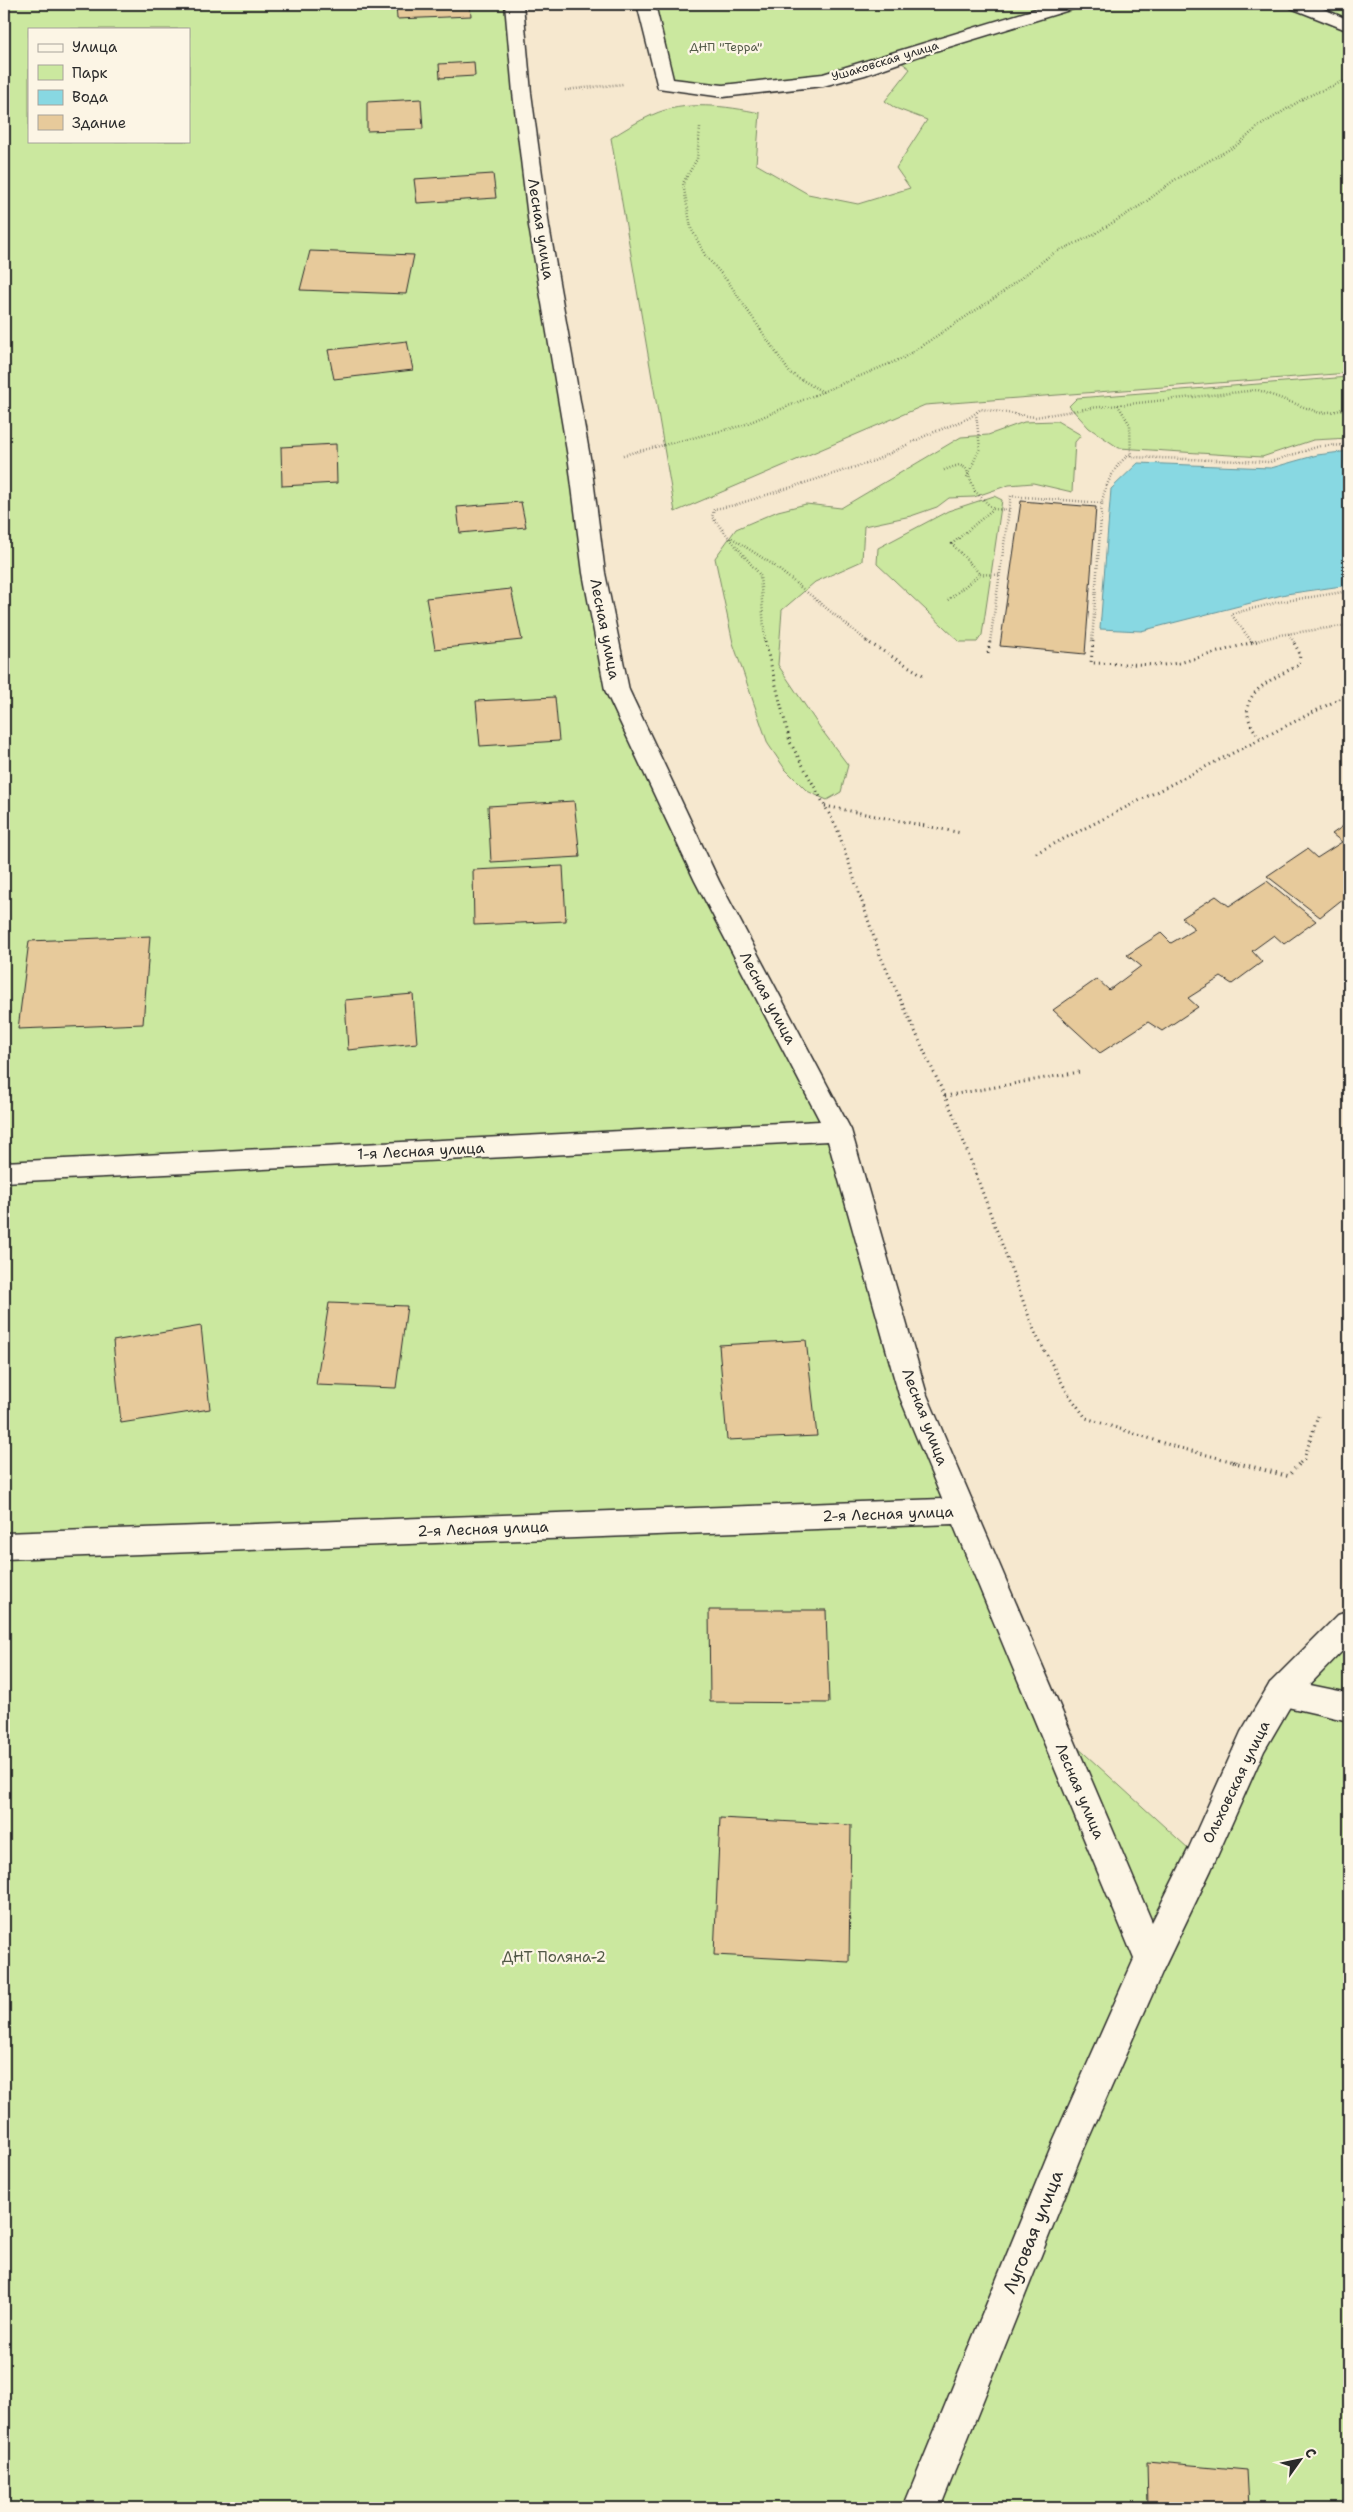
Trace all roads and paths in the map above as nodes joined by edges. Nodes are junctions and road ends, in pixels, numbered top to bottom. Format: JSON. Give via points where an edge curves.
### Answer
{"nodes":[{"id":1,"x":514,"y":4,"type":"edge"},
{"id":2,"x":646,"y":4,"type":"edge"},
{"id":3,"x":1070,"y":4,"type":"edge"},
{"id":4,"x":1297,"y":4,"type":"edge"},
{"id":5,"x":1349,"y":26,"type":"edge"},
{"id":6,"x":1349,"y":79,"type":"edge"},
{"id":7,"x":665,"y":82,"type":"junction"},
{"id":8,"x":700,"y":90,"type":"junction"},
{"id":9,"x":522,"y":94,"type":"junction"},
{"id":10,"x":824,"y":392,"type":"junction"},
{"id":11,"x":1118,"y":405,"type":"junction"},
{"id":12,"x":1349,"y":406,"type":"edge"},
{"id":13,"x":976,"y":413,"type":"junction"},
{"id":14,"x":1349,"y":445,"type":"edge"},
{"id":15,"x":1132,"y":454,"type":"junction"},
{"id":16,"x":580,"y":463,"type":"junction"},
{"id":17,"x":944,"y":470,"type":"dead end"},
{"id":18,"x":967,"y":477,"type":"junction"},
{"id":19,"x":1102,"y":503,"type":"junction"},
{"id":20,"x":993,"y":509,"type":"junction"},
{"id":21,"x":1009,"y":510,"type":"junction"},
{"id":22,"x":727,"y":535,"type":"junction"},
{"id":23,"x":980,"y":574,"type":"junction"},
{"id":24,"x":999,"y":575,"type":"junction"},
{"id":25,"x":1349,"y":591,"type":"edge"},
{"id":26,"x":948,"y":600,"type":"dead end"},
{"id":27,"x":1349,"y":625,"type":"edge"},
{"id":28,"x":1289,"y":634,"type":"junction"},
{"id":29,"x":1252,"y":643,"type":"junction"},
{"id":30,"x":988,"y":653,"type":"dead end"},
{"id":31,"x":924,"y":675,"type":"dead end"},
{"id":32,"x":1349,"y":694,"type":"edge"},
{"id":33,"x":1260,"y":738,"type":"junction"},
{"id":34,"x":825,"y":806,"type":"junction"},
{"id":35,"x":961,"y":833,"type":"dead end"},
{"id":36,"x":1036,"y":853,"type":"dead end"},
{"id":37,"x":1079,"y":1072,"type":"dead end"},
{"id":38,"x":945,"y":1096,"type":"junction"},
{"id":39,"x":838,"y":1130,"type":"junction"},
{"id":40,"x":4,"y":1172,"type":"edge"},
{"id":41,"x":1318,"y":1416,"type":"dead end"},
{"id":42,"x":963,"y":1511,"type":"junction"},
{"id":43,"x":4,"y":1546,"type":"edge"},
{"id":44,"x":1349,"y":1624,"type":"edge"},
{"id":45,"x":1281,"y":1693,"type":"junction"},
{"id":46,"x":1349,"y":1706,"type":"edge"},
{"id":47,"x":1151,"y":1959,"type":"junction"},
{"id":48,"x":922,"y":2508,"type":"edge"}],
"edges":[{"from":1,"to":9,"type":"street","name":"Лесная улица"},
{"from":2,"to":7,"type":"street"},
{"from":3,"to":8,"type":"street","name":"Ушаковская улица","via":[[823,80],[723,92]]},
{"from":4,"to":5,"type":"street"},
{"from":6,"to":10,"type":"path","via":[[1306,97],[1258,127],[1237,145],[1173,181],[1143,204],[1091,236],[1052,254],[993,300],[903,358]]},
{"from":7,"to":8,"type":"street","name":"Ушаковская улица"},
{"from":7,"to":9,"type":"path"},
{"from":8,"to":10,"type":"path","via":[[697,159],[683,183],[691,228],[705,255],[729,283],[790,373]]},
{"from":9,"to":16,"type":"street","name":"Лесная улица","via":[[539,226]]},
{"from":10,"to":16,"type":"path","via":[[741,426]]},
{"from":11,"to":12,"type":"path","via":[[1258,390],[1320,412]]},
{"from":11,"to":13,"type":"path","via":[[1036,417],[990,409]]},
{"from":11,"to":15,"type":"path","via":[[1130,425]]},
{"from":13,"to":18,"type":"path","via":[[979,446]]},
{"from":13,"to":22,"type":"path","via":[[874,461],[714,509],[712,517]]},
{"from":14,"to":15,"type":"path","via":[[1320,446],[1258,463],[1131,457]]},
{"from":15,"to":19,"type":"path","via":[[1123,457],[1119,467],[1108,478]]},
{"from":16,"to":39,"type":"street","name":"Лесная улица","via":[[594,573],[617,690],[707,881]]},
{"from":17,"to":18,"type":"path","via":[[959,465],[966,468]]},
{"from":18,"to":20,"type":"path","via":[[981,499]]},
{"from":19,"to":21,"type":"path","via":[[1011,496]]},
{"from":19,"to":29,"type":"path","via":[[1091,663],[1163,666]]},
{"from":20,"to":21,"type":"path"},
{"from":20,"to":23,"type":"path","via":[[952,544]]},
{"from":21,"to":24,"type":"path"},
{"from":22,"to":31,"type":"path","via":[[772,564],[867,642]]},
{"from":22,"to":34,"type":"path","via":[[760,575],[763,635],[790,742]]},
{"from":23,"to":24,"type":"path"},
{"from":23,"to":26,"type":"path"},
{"from":24,"to":30,"type":"path"},
{"from":25,"to":29,"type":"path","via":[[1279,602],[1231,614]]},
{"from":27,"to":28,"type":"path"},
{"from":28,"to":29,"type":"path"},
{"from":28,"to":33,"type":"path","via":[[1300,654],[1299,664],[1261,686],[1246,708],[1247,720]]},
{"from":32,"to":33,"type":"path"},
{"from":33,"to":36,"type":"path"},
{"from":34,"to":35,"type":"path"},
{"from":34,"to":38,"type":"path","via":[[837,828],[880,955]]},
{"from":37,"to":38,"type":"path"},
{"from":38,"to":41,"type":"path","via":[[1035,1333],[1066,1392],[1086,1418],[1176,1447],[1288,1476],[1304,1460]]},
{"from":39,"to":40,"type":"street","name":"1-я Лесная улица"},
{"from":39,"to":42,"type":"street","name":"Лесная улица","via":[[913,1395]]},
{"from":42,"to":43,"type":"street","name":"2-я Лесная улица"},
{"from":42,"to":47,"type":"street","name":"Лесная улица"},
{"from":44,"to":45,"type":"street","name":"Ольховская улица"},
{"from":45,"to":46,"type":"street"},
{"from":45,"to":47,"type":"street","name":"Ольховская улица","via":[[1252,1742]]},
{"from":47,"to":48,"type":"street","name":"Луговая улица","via":[[1066,2151]]}]}
